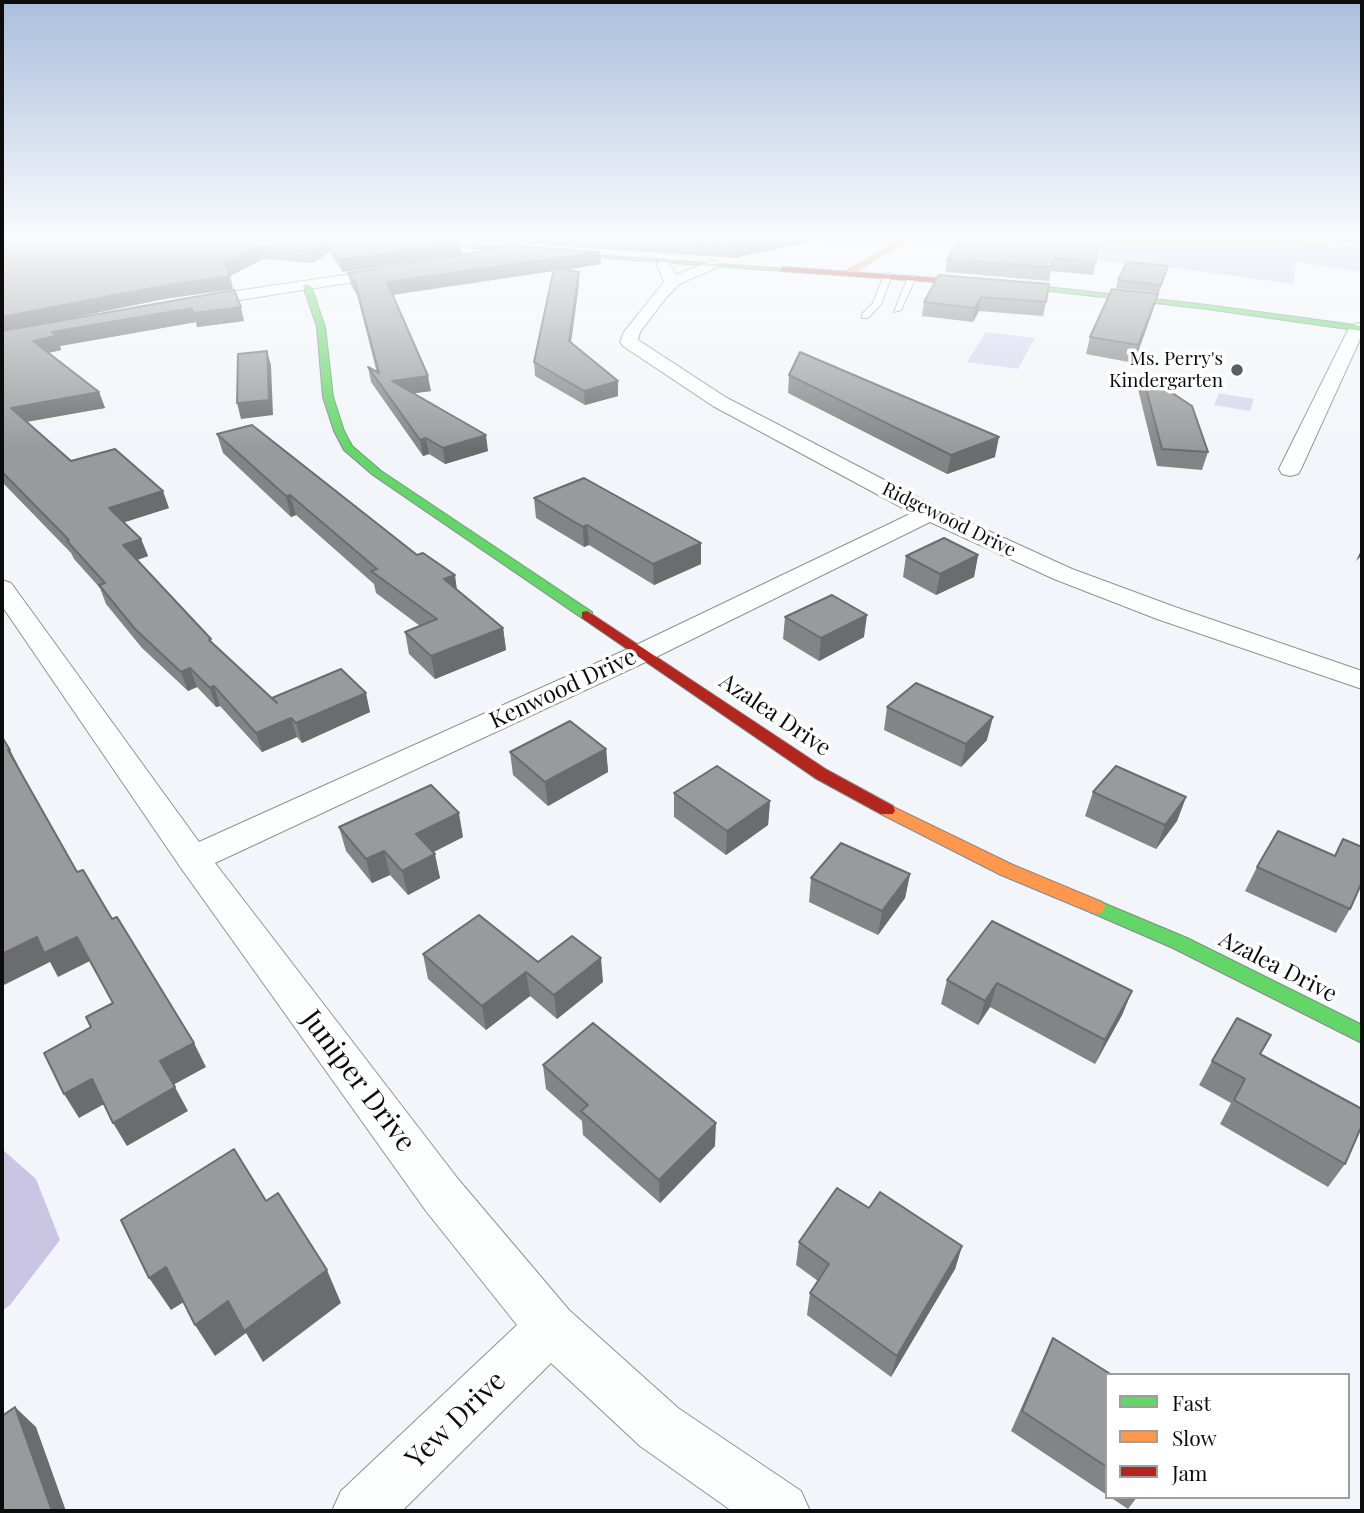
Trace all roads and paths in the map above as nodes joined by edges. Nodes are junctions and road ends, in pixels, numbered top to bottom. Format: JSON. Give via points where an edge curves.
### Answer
{"nodes":[{"id":1,"x":315,"y":309,"type":"edge"},
{"id":2,"x":650,"y":309,"type":"edge"},
{"id":3,"x":872,"y":309,"type":"edge"},
{"id":4,"x":1215,"y":309,"type":"edge"},
{"id":5,"x":865,"y":316,"type":"dead end"},
{"id":6,"x":1360,"y":328,"type":"edge"},
{"id":7,"x":1290,"y":469,"type":"dead end"},
{"id":8,"x":930,"y":513,"type":"junction"},
{"id":9,"x":2,"y":588,"type":"edge"},
{"id":10,"x":642,"y":653,"type":"junction"},
{"id":11,"x":1362,"y":680,"type":"edge"},
{"id":12,"x":194,"y":859,"type":"junction"},
{"id":13,"x":1362,"y":1035,"type":"edge"},
{"id":14,"x":551,"y":1328,"type":"junction"},
{"id":15,"x":361,"y":1511,"type":"edge"},
{"id":16,"x":781,"y":1511,"type":"edge"}],
"edges":[{"from":1,"to":10,"type":"main road","name":"Azalea Drive","via":[[328,397],[348,448],[377,473]]},
{"from":2,"to":8,"type":"street","name":"Ridgewood Drive","via":[[629,342],[720,402]]},
{"from":3,"to":5,"type":"lane"},
{"from":4,"to":6,"type":"main road"},
{"from":6,"to":7,"type":"street"},
{"from":8,"to":10,"type":"street","name":"Kenwood Drive"},
{"from":8,"to":11,"type":"street","name":"Ridgewood Drive","via":[[1063,574]]},
{"from":9,"to":12,"type":"street","name":"Juniper Drive"},
{"from":10,"to":12,"type":"street","name":"Kenwood Drive"},
{"from":10,"to":13,"type":"main road","name":"Azalea Drive","via":[[821,774],[895,815],[1007,870],[1180,943]]},
{"from":12,"to":14,"type":"street","name":"Juniper Drive","via":[[442,1195]]},
{"from":14,"to":15,"type":"street","name":"Yew Drive"},
{"from":14,"to":16,"type":"street","name":"Juniper Drive","via":[[659,1427]]}]}
